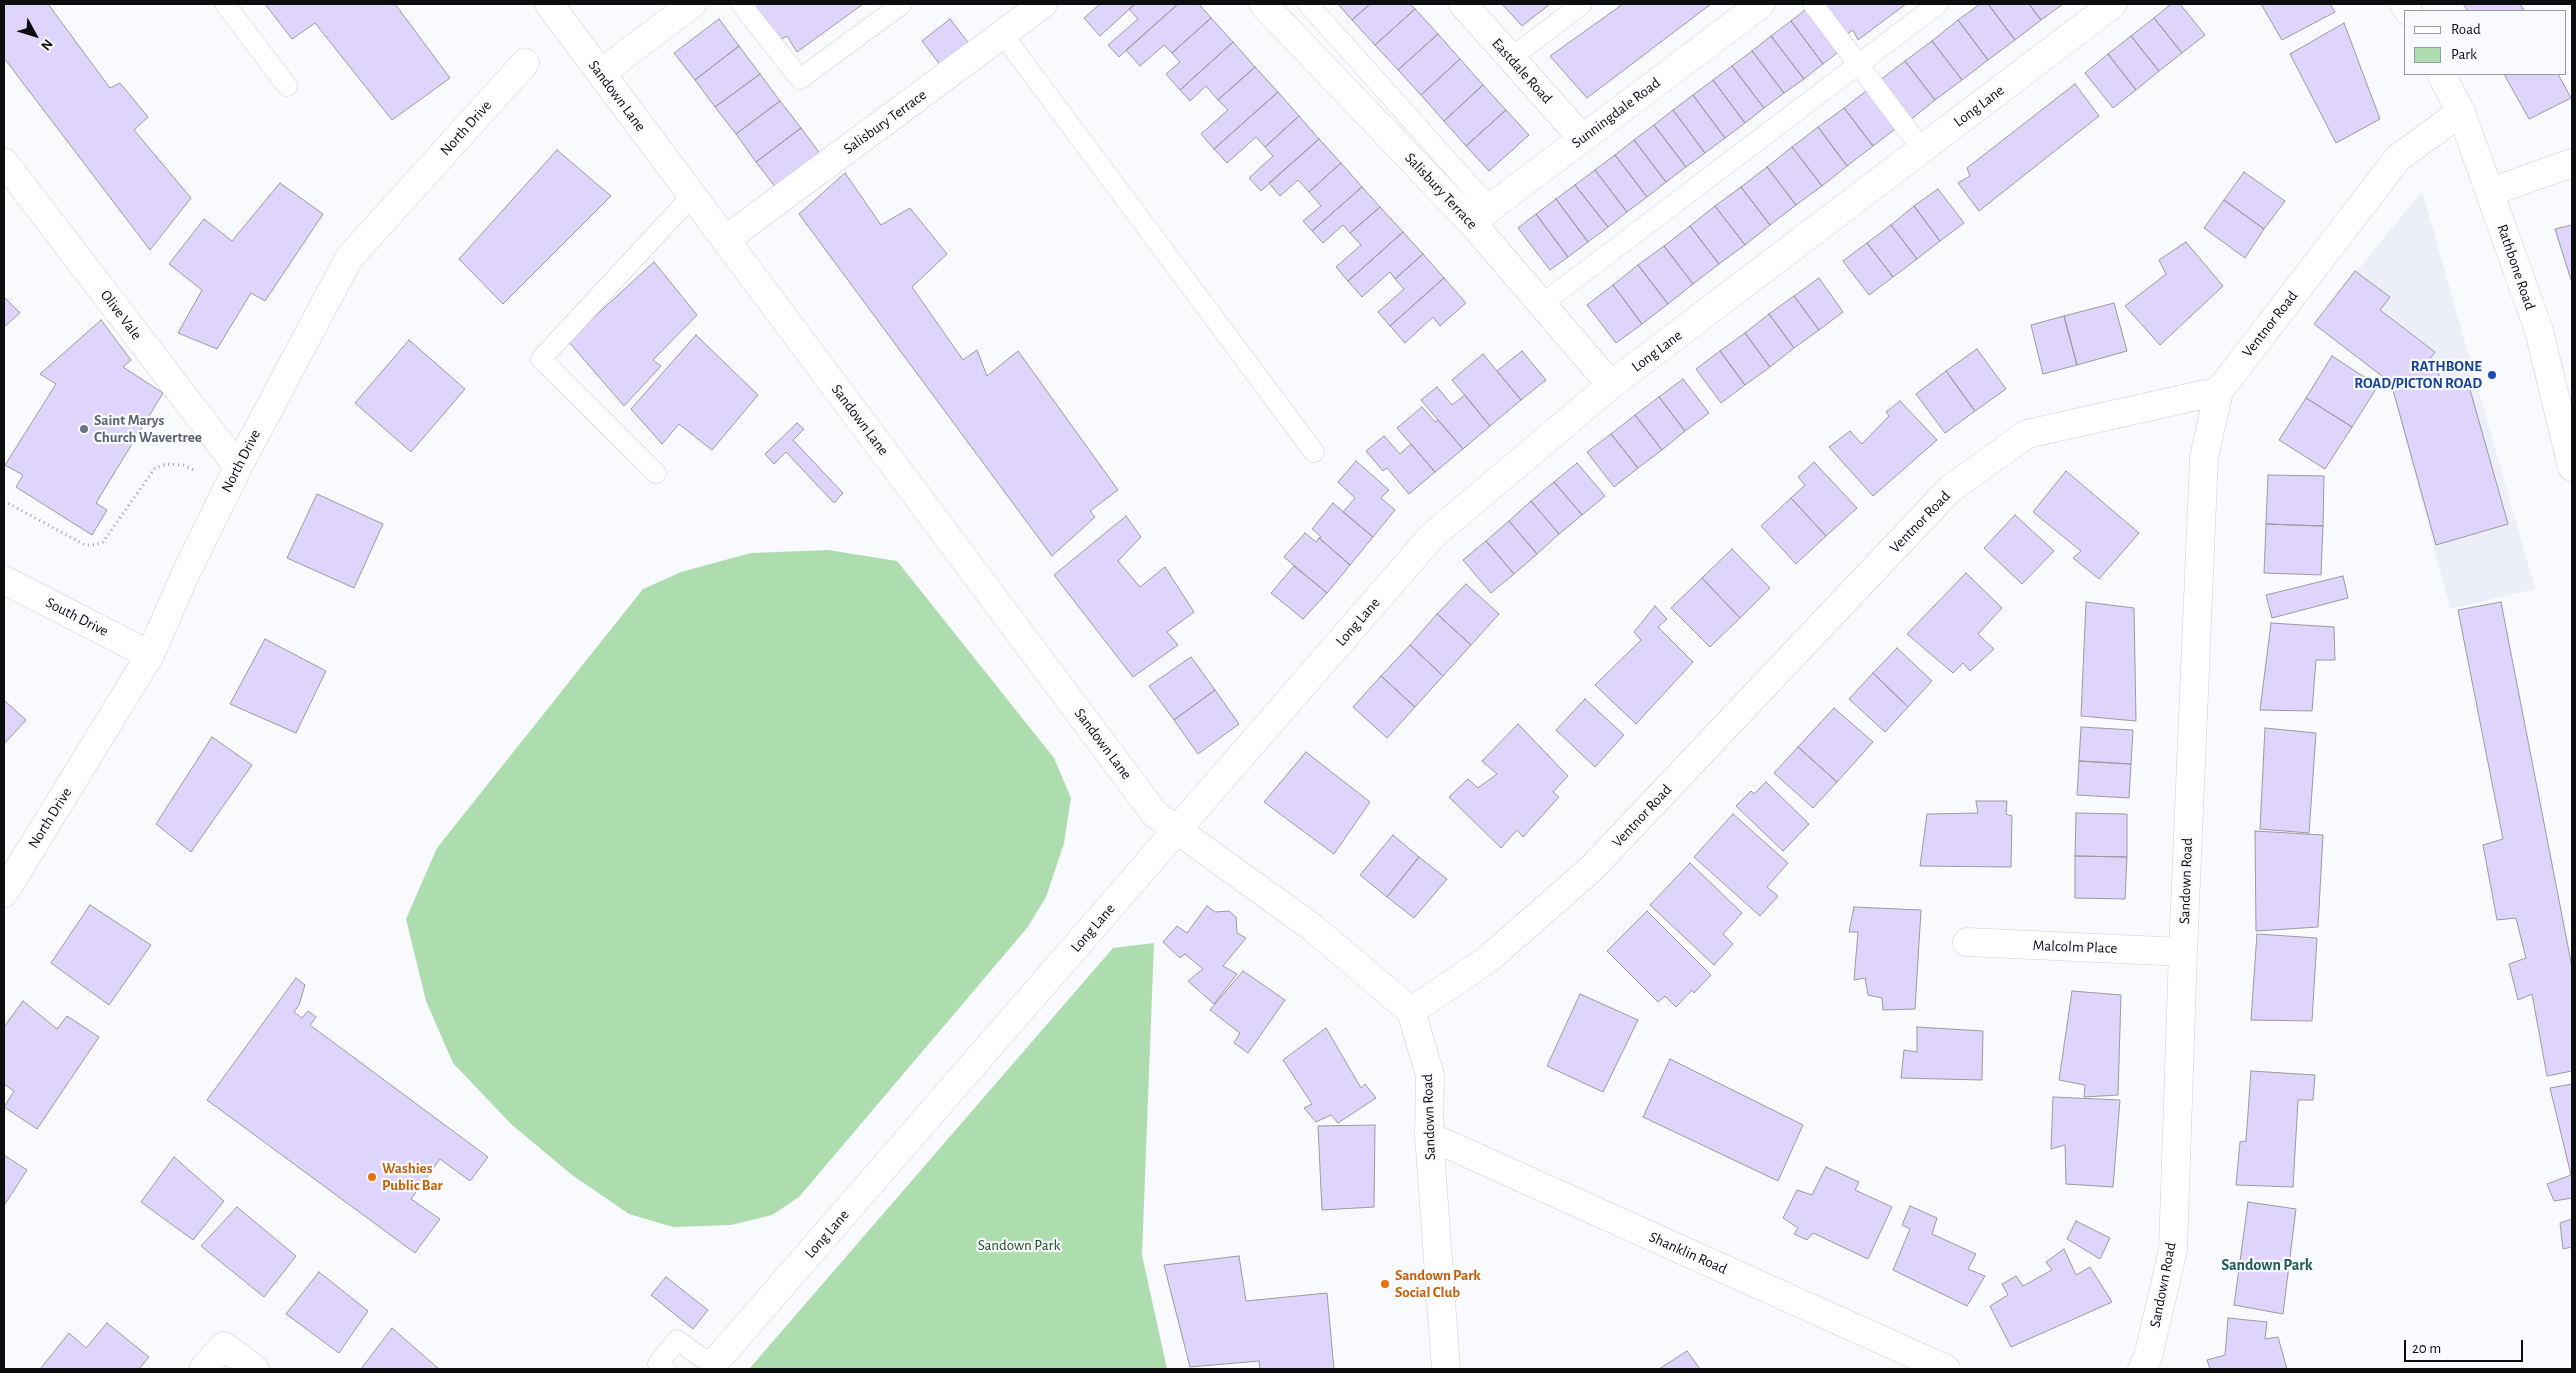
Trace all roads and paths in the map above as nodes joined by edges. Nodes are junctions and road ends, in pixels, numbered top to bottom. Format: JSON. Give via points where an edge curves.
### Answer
{"nodes":[{"id":1,"x":225,"y":4,"type":"edge"},
{"id":2,"x":549,"y":4,"type":"edge"},
{"id":3,"x":692,"y":4,"type":"edge"},
{"id":4,"x":741,"y":4,"type":"edge"},
{"id":5,"x":902,"y":4,"type":"edge"},
{"id":6,"x":1043,"y":4,"type":"edge"},
{"id":7,"x":1263,"y":4,"type":"edge"},
{"id":8,"x":1308,"y":4,"type":"edge"},
{"id":9,"x":1463,"y":4,"type":"edge"},
{"id":10,"x":1582,"y":4,"type":"edge"},
{"id":11,"x":1761,"y":4,"type":"edge"},
{"id":12,"x":1813,"y":4,"type":"edge"},
{"id":13,"x":1938,"y":4,"type":"edge"},
{"id":14,"x":2113,"y":4,"type":"edge"},
{"id":15,"x":1003,"y":35,"type":"junction"},
{"id":16,"x":1511,"y":58,"type":"junction"},
{"id":17,"x":525,"y":62,"type":"dead end"},
{"id":18,"x":1858,"y":64,"type":"junction"},
{"id":19,"x":601,"y":73,"type":"junction"},
{"id":20,"x":2442,"y":75,"type":"edge"},
{"id":21,"x":287,"y":86,"type":"dead end"},
{"id":22,"x":2462,"y":112,"type":"junction"},
{"id":23,"x":1582,"y":138,"type":"junction"},
{"id":24,"x":1922,"y":149,"type":"junction"},
{"id":25,"x":4,"y":162,"type":"edge"},
{"id":26,"x":2572,"y":163,"type":"edge"},
{"id":27,"x":2490,"y":192,"type":"junction"},
{"id":28,"x":692,"y":196,"type":"junction"},
{"id":29,"x":1482,"y":216,"type":"junction"},
{"id":30,"x":725,"y":240,"type":"junction"},
{"id":31,"x":1542,"y":304,"type":"junction"},
{"id":32,"x":1612,"y":386,"type":"junction"},
{"id":33,"x":2218,"y":391,"type":"junction"},
{"id":34,"x":1314,"y":452,"type":"dead end"},
{"id":35,"x":238,"y":467,"type":"junction"},
{"id":36,"x":2572,"y":467,"type":"edge"},
{"id":37,"x":656,"y":473,"type":"dead end"},
{"id":38,"x":225,"y":493,"type":"junction"},
{"id":39,"x":4,"y":500,"type":"edge"},
{"id":40,"x":4,"y":580,"type":"edge"},
{"id":41,"x":150,"y":655,"type":"junction"},
{"id":42,"x":1179,"y":829,"type":"junction"},
{"id":43,"x":4,"y":893,"type":"edge"},
{"id":44,"x":1968,"y":942,"type":"dead end"},
{"id":45,"x":2183,"y":952,"type":"junction"},
{"id":46,"x":1411,"y":1011,"type":"junction"},
{"id":47,"x":1429,"y":1136,"type":"junction"},
{"id":48,"x":716,"y":1361,"type":"joint"},
{"id":49,"x":203,"y":1369,"type":"edge"},
{"id":50,"x":255,"y":1369,"type":"edge"},
{"id":51,"x":665,"y":1369,"type":"edge"},
{"id":52,"x":1446,"y":1369,"type":"edge"},
{"id":53,"x":1946,"y":1369,"type":"edge"},
{"id":54,"x":2142,"y":1369,"type":"edge"}],
"edges":[{"from":1,"to":21,"type":"lane"},
{"from":2,"to":19,"type":"street","name":"Sandown Lane"},
{"from":3,"to":19,"type":"street"},
{"from":4,"to":5,"type":"lane","via":[[800,80]]},
{"from":6,"to":15,"type":"street","name":"Salisbury Terrace"},
{"from":7,"to":29,"type":"street","name":"Salisbury Terrace"},
{"from":8,"to":29,"type":"lane"},
{"from":9,"to":16,"type":"street","name":"Eastdale Road"},
{"from":10,"to":16,"type":"lane"},
{"from":11,"to":23,"type":"street","name":"Sunningdale Road"},
{"from":12,"to":18,"type":"lane"},
{"from":13,"to":18,"type":"lane"},
{"from":14,"to":24,"type":"street","name":"Long Lane"},
{"from":15,"to":30,"type":"street","name":"Salisbury Terrace"},
{"from":15,"to":34,"type":"lane"},
{"from":16,"to":23,"type":"street","name":"Eastdale Road"},
{"from":17,"to":35,"type":"street","name":"North Drive","via":[[349,258]]},
{"from":18,"to":24,"type":"lane"},
{"from":18,"to":31,"type":"lane"},
{"from":19,"to":28,"type":"street","name":"Sandown Lane"},
{"from":20,"to":22,"type":"street","name":"Rathbone Road"},
{"from":22,"to":27,"type":"street","name":"Rathbone Road"},
{"from":22,"to":33,"type":"street","name":"Ventnor Road","via":[[2398,158]]},
{"from":23,"to":29,"type":"street","name":"Sunningdale Road"},
{"from":24,"to":32,"type":"street","name":"Long Lane"},
{"from":25,"to":35,"type":"street","name":"Olive Vale"},
{"from":26,"to":27,"type":"street"},
{"from":27,"to":36,"type":"street","name":"Rathbone Road","via":[[2539,331]]},
{"from":28,"to":30,"type":"street","name":"Sandown Lane"},
{"from":28,"to":37,"type":"lane","via":[[541,359]]},
{"from":29,"to":31,"type":"street","name":"Salisbury Terrace"},
{"from":30,"to":42,"type":"street","name":"Sandown Lane","via":[[1155,814]]},
{"from":31,"to":32,"type":"street","name":"Salisbury Terrace"},
{"from":32,"to":42,"type":"street","name":"Long Lane","via":[[1432,536]]},
{"from":33,"to":45,"type":"street","name":"Sandown Road","via":[[2204,457]]},
{"from":33,"to":46,"type":"street","name":"Ventnor Road","via":[[2027,434],[1950,489],[1592,870],[1487,960]]},
{"from":35,"to":38,"type":"street","name":"North Drive"},
{"from":38,"to":39,"type":"path","via":[[183,465],[166,464],[155,468],[103,542],[95,545],[85,544]]},
{"from":38,"to":41,"type":"street","name":"North Drive"},
{"from":40,"to":41,"type":"street","name":"South Drive"},
{"from":41,"to":43,"type":"street","name":"North Drive"},
{"from":42,"to":46,"type":"street","via":[[1313,928]]},
{"from":42,"to":48,"type":"street","name":"Long Lane"},
{"from":44,"to":45,"type":"street","name":"Malcolm Place"},
{"from":45,"to":54,"type":"street","name":"Sandown Road","via":[[2173,1250],[2148,1357]]},
{"from":46,"to":47,"type":"street","name":"Sandown Road","via":[[1430,1075]]},
{"from":47,"to":52,"type":"street","name":"Sandown Road"},
{"from":47,"to":53,"type":"street","name":"Shanklin Road"},
{"from":48,"to":51,"type":"lane","via":[[702,1358],[677,1340],[658,1364]]},
{"from":49,"to":50,"type":"street","via":[[224,1346]]}]}
